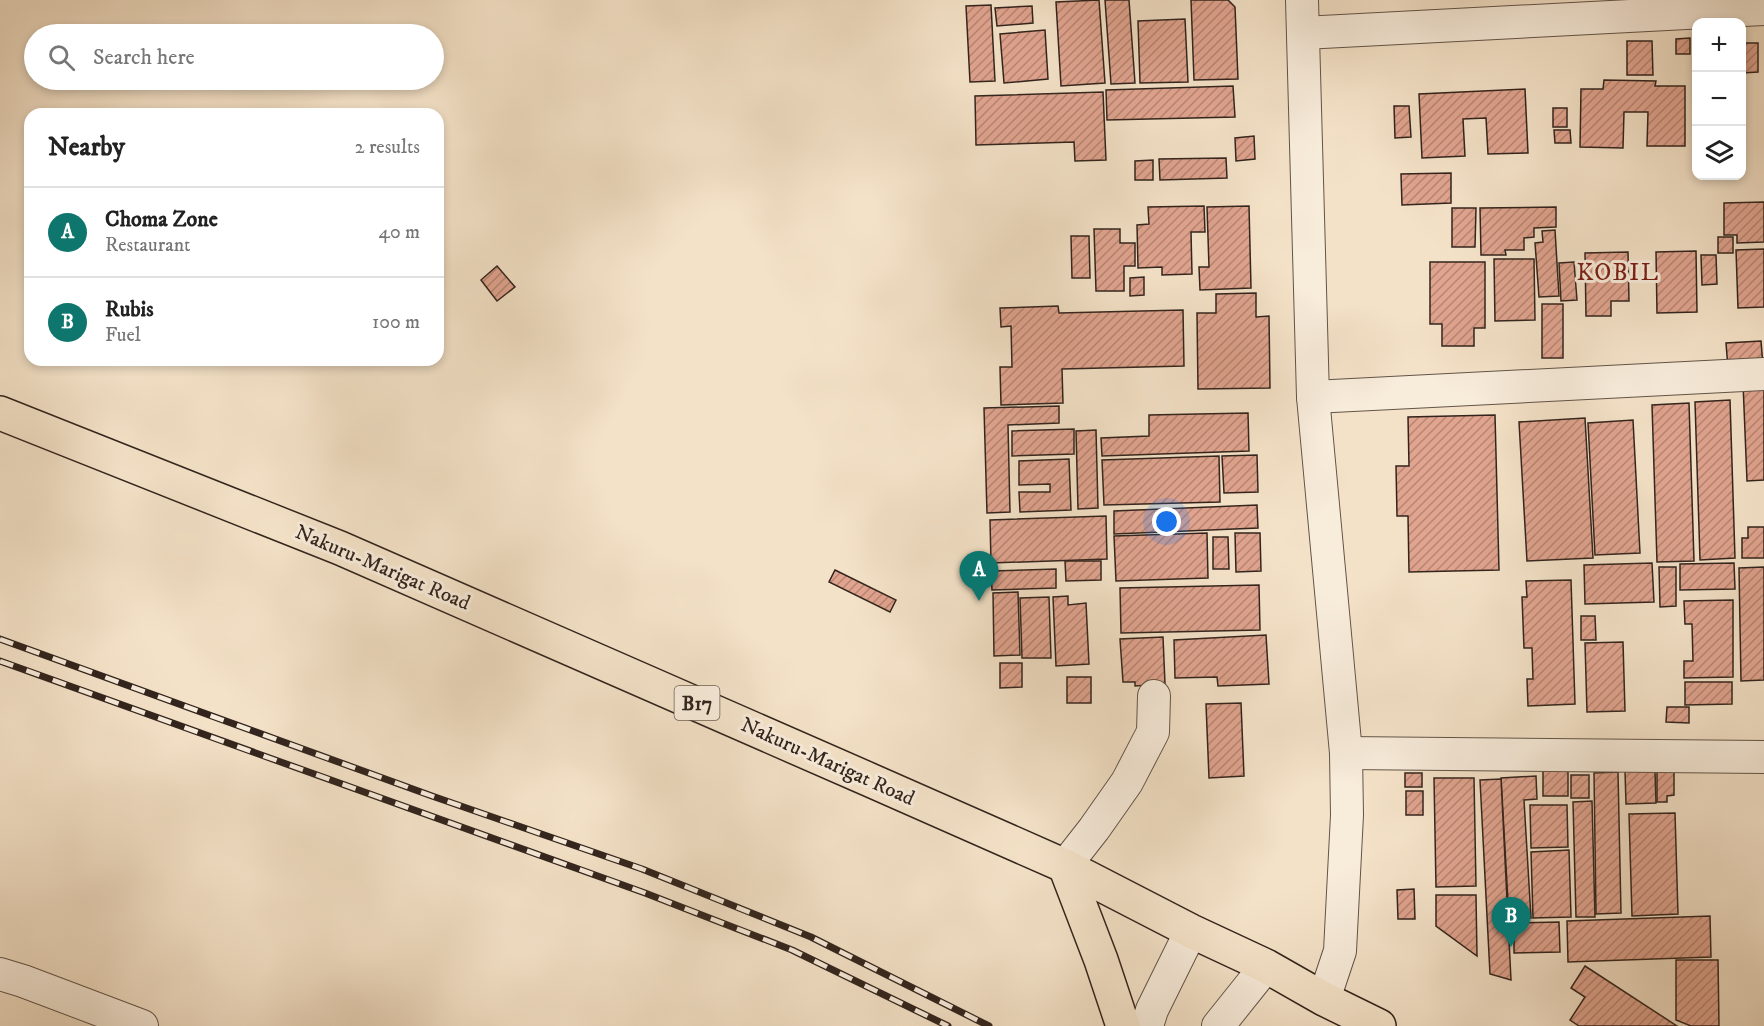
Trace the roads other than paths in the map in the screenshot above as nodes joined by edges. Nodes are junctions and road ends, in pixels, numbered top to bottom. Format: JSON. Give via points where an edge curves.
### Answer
{"nodes":[{"id":1,"x":1302,"y":0,"type":"edge"},
{"id":2,"x":1755,"y":6,"type":"edge"},
{"id":3,"x":1303,"y":33,"type":"junction"},
{"id":4,"x":1764,"y":374,"type":"edge"},
{"id":5,"x":1313,"y":397,"type":"junction"},
{"id":6,"x":0,"y":413,"type":"edge"},
{"id":7,"x":1154,"y":696,"type":"dead end"},
{"id":8,"x":1346,"y":753,"type":"junction"},
{"id":9,"x":1764,"y":757,"type":"edge"},
{"id":10,"x":1065,"y":866,"type":"junction"},
{"id":11,"x":1191,"y":931,"type":"junction"},
{"id":12,"x":1266,"y":966,"type":"junction"},
{"id":13,"x":0,"y":974,"type":"edge"},
{"id":14,"x":1324,"y":999,"type":"junction"},
{"id":15,"x":142,"y":1026,"type":"edge"},
{"id":16,"x":1123,"y":1026,"type":"edge"},
{"id":17,"x":1147,"y":1026,"type":"edge"},
{"id":18,"x":1218,"y":1026,"type":"edge"},
{"id":19,"x":1379,"y":1026,"type":"edge"}],
"edges":[{"from":1,"to":3,"type":"street"},
{"from":2,"to":3,"type":"street"},
{"from":3,"to":5,"type":"street"},
{"from":4,"to":5,"type":"street"},
{"from":5,"to":8,"type":"street"},
{"from":6,"to":10,"type":"main road","name":"Nakuru-Marigat Road","number":"B17","via":[[339,548]]},
{"from":7,"to":10,"type":"street","via":[[1153,732],[1127,782]]},
{"from":8,"to":9,"type":"street"},
{"from":8,"to":14,"type":"street","via":[[1340,951]]},
{"from":10,"to":11,"type":"main road","name":"Nakuru-Marigat Road","number":"B17"},
{"from":10,"to":16,"type":"main road"},
{"from":11,"to":12,"type":"main road","name":"Nakuru-Marigat Road","number":"B17"},
{"from":11,"to":17,"type":"street"},
{"from":12,"to":14,"type":"main road","name":"Nakuru-Marigat Road","number":"B17"},
{"from":12,"to":18,"type":"street"},
{"from":13,"to":15,"type":"street"},
{"from":14,"to":19,"type":"main road","name":"Nakuru-Marigat Road","number":"B17"}]}
